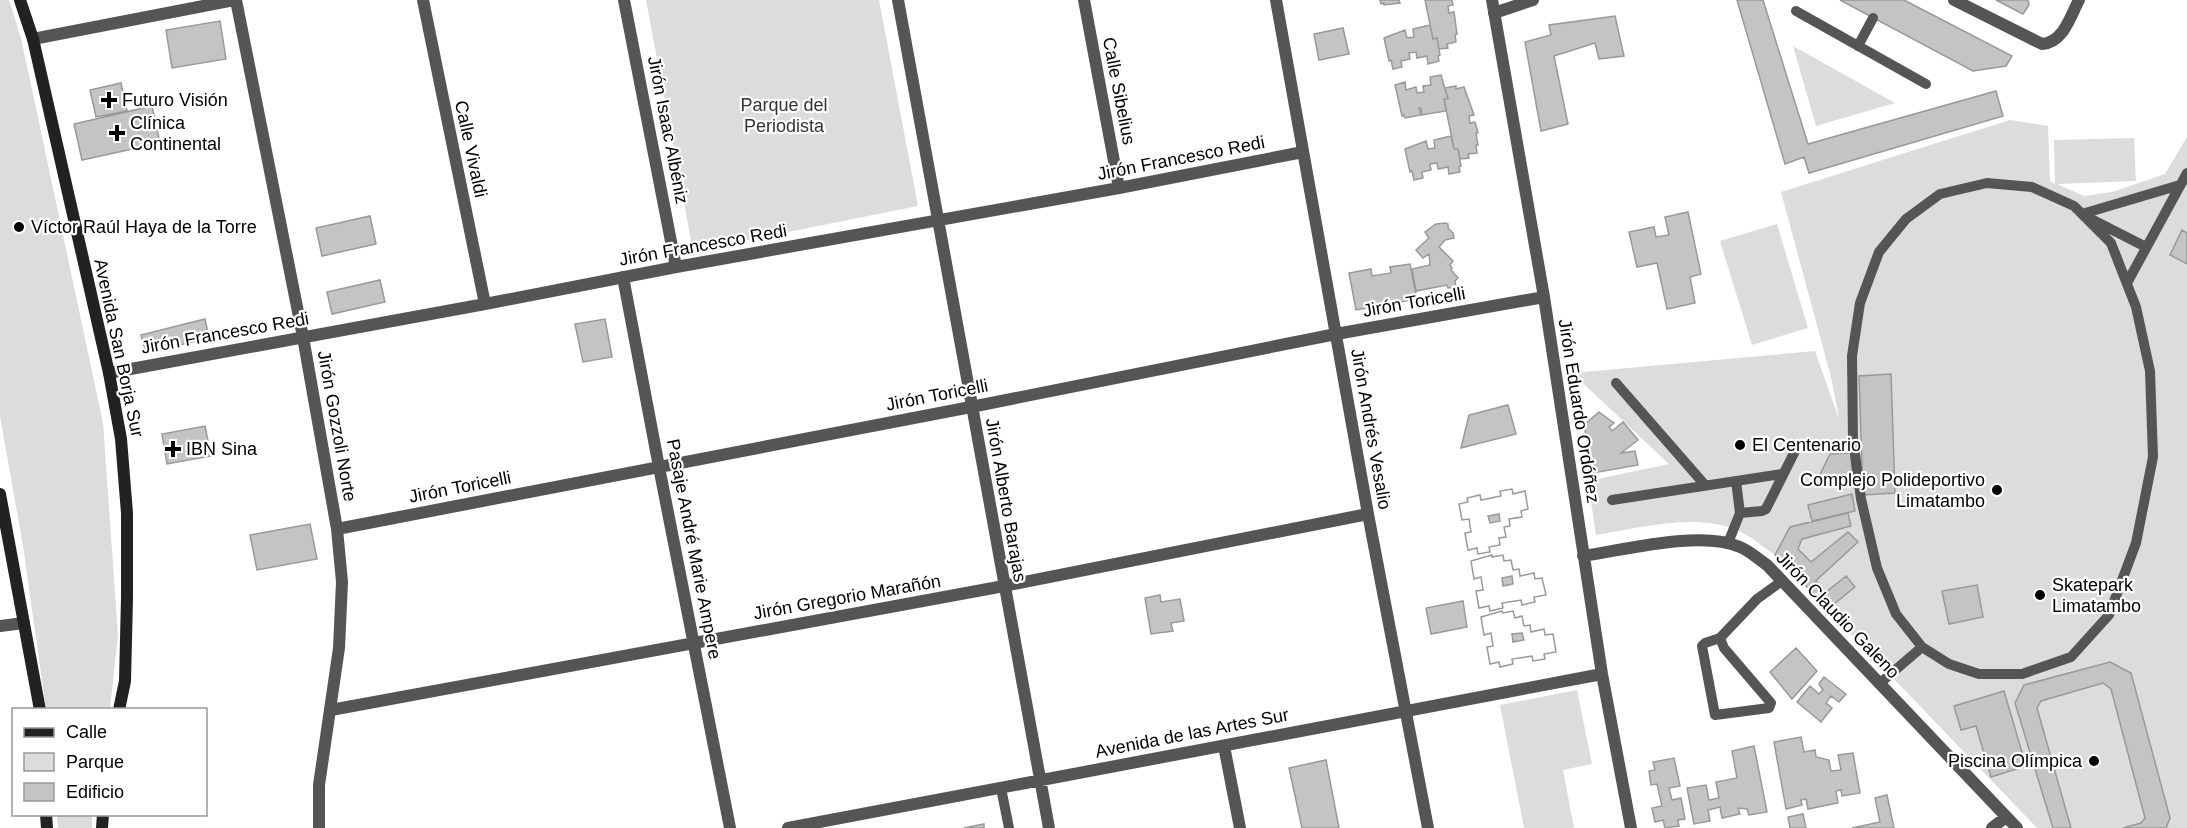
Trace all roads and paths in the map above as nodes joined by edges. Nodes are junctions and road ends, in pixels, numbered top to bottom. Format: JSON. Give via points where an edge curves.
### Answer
{"nodes":[{"id":1,"x":20,"y":0,"type":"edge"},
{"id":2,"x":235,"y":0,"type":"edge"},
{"id":3,"x":423,"y":0,"type":"edge"},
{"id":4,"x":624,"y":0,"type":"edge"},
{"id":5,"x":898,"y":0,"type":"edge"},
{"id":6,"x":1084,"y":0,"type":"edge"},
{"id":7,"x":1276,"y":0,"type":"edge"},
{"id":8,"x":1533,"y":0,"type":"edge"},
{"id":9,"x":1954,"y":0,"type":"edge"},
{"id":10,"x":2079,"y":0,"type":"edge"},
{"id":11,"x":1493,"y":6,"type":"edge"},
{"id":12,"x":1796,"y":11,"type":"dead end"},
{"id":13,"x":1873,"y":18,"type":"dead end"},
{"id":14,"x":33,"y":39,"type":"junction"},
{"id":15,"x":1857,"y":46,"type":"junction"},
{"id":16,"x":1926,"y":84,"type":"dead end"},
{"id":17,"x":1303,"y":152,"type":"junction"},
{"id":18,"x":2187,"y":172,"type":"edge"},
{"id":19,"x":2180,"y":185,"type":"junction"},
{"id":20,"x":1119,"y":188,"type":"junction"},
{"id":21,"x":2082,"y":214,"type":"junction"},
{"id":22,"x":940,"y":221,"type":"junction"},
{"id":23,"x":2146,"y":247,"type":"junction"},
{"id":24,"x":676,"y":267,"type":"junction"},
{"id":25,"x":623,"y":277,"type":"junction"},
{"id":26,"x":2127,"y":283,"type":"junction"},
{"id":27,"x":1544,"y":297,"type":"junction"},
{"id":28,"x":485,"y":304,"type":"junction"},
{"id":29,"x":1336,"y":334,"type":"junction"},
{"id":30,"x":303,"y":336,"type":"junction"},
{"id":31,"x":109,"y":373,"type":"junction"},
{"id":32,"x":1616,"y":382,"type":"dead end"},
{"id":33,"x":971,"y":407,"type":"junction"},
{"id":34,"x":1798,"y":445,"type":"dead end"},
{"id":35,"x":659,"y":468,"type":"junction"},
{"id":36,"x":1782,"y":474,"type":"junction"},
{"id":37,"x":1736,"y":481,"type":"junction"},
{"id":38,"x":1705,"y":486,"type":"junction"},
{"id":39,"x":0,"y":494,"type":"edge"},
{"id":40,"x":1612,"y":500,"type":"dead end"},
{"id":41,"x":1740,"y":513,"type":"junction"},
{"id":42,"x":1368,"y":514,"type":"junction"},
{"id":43,"x":337,"y":529,"type":"junction"},
{"id":44,"x":1728,"y":543,"type":"junction"},
{"id":45,"x":1583,"y":556,"type":"junction"},
{"id":46,"x":1782,"y":581,"type":"junction"},
{"id":47,"x":1004,"y":586,"type":"junction"},
{"id":48,"x":24,"y":623,"type":"junction"},
{"id":49,"x":0,"y":626,"type":"edge"},
{"id":50,"x":1720,"y":638,"type":"junction"},
{"id":51,"x":694,"y":643,"type":"junction"},
{"id":52,"x":1922,"y":647,"type":"junction"},
{"id":53,"x":1602,"y":674,"type":"junction"},
{"id":54,"x":1879,"y":684,"type":"junction"},
{"id":55,"x":40,"y":708,"type":"edge"},
{"id":56,"x":119,"y":708,"type":"edge"},
{"id":57,"x":331,"y":710,"type":"junction"},
{"id":58,"x":1406,"y":712,"type":"junction"},
{"id":59,"x":1224,"y":746,"type":"junction"},
{"id":60,"x":1042,"y":780,"type":"junction"},
{"id":61,"x":1001,"y":788,"type":"junction"},
{"id":62,"x":2006,"y":817,"type":"junction"},
{"id":63,"x":319,"y":828,"type":"edge"},
{"id":64,"x":730,"y":828,"type":"edge"},
{"id":65,"x":788,"y":828,"type":"edge"},
{"id":66,"x":1010,"y":828,"type":"edge"},
{"id":67,"x":1049,"y":828,"type":"edge"},
{"id":68,"x":1240,"y":828,"type":"edge"},
{"id":69,"x":1428,"y":828,"type":"edge"},
{"id":70,"x":1631,"y":828,"type":"edge"},
{"id":71,"x":1992,"y":828,"type":"edge"},
{"id":72,"x":2017,"y":828,"type":"edge"}],
"edges":[{"from":1,"to":14,"type":"main road","name":"Avenida San Borja Sur"},
{"from":2,"to":14,"type":"street"},
{"from":2,"to":30,"type":"street","name":"Jirón Gozzoli Norte"},
{"from":3,"to":28,"type":"street","name":"Calle Vivaldi"},
{"from":4,"to":24,"type":"street","name":"Jirón Isaac Albéniz"},
{"from":5,"to":22,"type":"street","name":"Jirón Alberto Barajas"},
{"from":6,"to":20,"type":"street","name":"Calle Sibelius"},
{"from":7,"to":17,"type":"street","name":"Jirón Andrés Vesalio"},
{"from":8,"to":11,"type":"street"},
{"from":9,"to":10,"type":"street","via":[[2042,44],[2059,38]]},
{"from":11,"to":27,"type":"street","name":"Jirón Eduardo Ordóñez"},
{"from":12,"to":15,"type":"lane"},
{"from":13,"to":15,"type":"lane"},
{"from":14,"to":31,"type":"main road","name":"Avenida San Borja Sur"},
{"from":15,"to":16,"type":"lane"},
{"from":17,"to":20,"type":"street","name":"Jirón Francesco Redi"},
{"from":17,"to":29,"type":"street","name":"Jirón Andrés Vesalio"},
{"from":18,"to":19,"type":"lane"},
{"from":19,"to":21,"type":"lane"},
{"from":19,"to":23,"type":"lane"},
{"from":20,"to":22,"type":"street","name":"Jirón Francesco Redi"},
{"from":21,"to":23,"type":"lane"},
{"from":21,"to":26,"type":"lane","via":[[2111,243]]},
{"from":21,"to":52,"type":"lane","via":[[2074,206],[2032,187],[1987,183],[1940,194],[1906,219],[1879,252],[1860,303],[1854,345],[1853,439],[1861,499],[1877,568],[1896,614]]},
{"from":22,"to":24,"type":"street","name":"Jirón Francesco Redi"},
{"from":22,"to":33,"type":"street","name":"Jirón Alberto Barajas"},
{"from":23,"to":26,"type":"lane"},
{"from":24,"to":25,"type":"street","name":"Jirón Francesco Redi"},
{"from":25,"to":28,"type":"street","name":"Jirón Francesco Redi"},
{"from":25,"to":35,"type":"street","name":"Pasaje André Marie Ampere"},
{"from":26,"to":52,"type":"lane","via":[[2150,371],[2152,457],[2136,543],[2109,615],[2071,657],[2022,674],[1979,674],[1949,664]]},
{"from":27,"to":29,"type":"street","name":"Jirón Toricelli"},
{"from":27,"to":45,"type":"street","name":"Jirón Eduardo Ordóñez"},
{"from":28,"to":30,"type":"street","name":"Jirón Francesco Redi"},
{"from":29,"to":33,"type":"street","name":"Jirón Toricelli"},
{"from":29,"to":42,"type":"street","name":"Jirón Andrés Vesalio"},
{"from":30,"to":31,"type":"street","name":"Jirón Francesco Redi"},
{"from":30,"to":43,"type":"street","name":"Jirón Gozzoli Norte"},
{"from":31,"to":56,"type":"main road","name":"Avenida San Borja Sur","via":[[121,439],[127,513],[125,681]]},
{"from":32,"to":38,"type":"lane"},
{"from":33,"to":35,"type":"street","name":"Jirón Toricelli"},
{"from":33,"to":47,"type":"street","name":"Jirón Alberto Barajas"},
{"from":34,"to":36,"type":"lane"},
{"from":35,"to":43,"type":"street","name":"Jirón Toricelli"},
{"from":35,"to":51,"type":"street","name":"Pasaje André Marie Ampere"},
{"from":36,"to":37,"type":"lane"},
{"from":36,"to":41,"type":"lane","via":[[1766,509]]},
{"from":37,"to":38,"type":"lane"},
{"from":37,"to":41,"type":"lane"},
{"from":38,"to":40,"type":"lane"},
{"from":39,"to":48,"type":"main road"},
{"from":41,"to":44,"type":"lane"},
{"from":42,"to":47,"type":"street","name":"Jirón Gregorio Marañón"},
{"from":42,"to":58,"type":"street","name":"Jirón Andrés Vesalio"},
{"from":43,"to":57,"type":"street","name":"Jirón Gozzoli Norte","via":[[342,582]]},
{"from":44,"to":45,"type":"street","name":"Jirón Claudio Galeno","via":[[1695,539]]},
{"from":44,"to":46,"type":"street","name":"Jirón Claudio Galeno","via":[[1750,552]]},
{"from":45,"to":53,"type":"street","name":"Jirón Eduardo Ordóñez"},
{"from":46,"to":50,"type":"lane","via":[[1757,599]]},
{"from":46,"to":54,"type":"street","name":"Jirón Claudio Galeno"},
{"from":47,"to":51,"type":"street","name":"Jirón Gregorio Marañón"},
{"from":47,"to":60,"type":"street","name":"Jirón Alberto Barajas"},
{"from":48,"to":49,"type":"street"},
{"from":48,"to":55,"type":"main road"},
{"from":50,"to":50,"type":"lane","via":[[1702,646],[1714,714],[1769,708],[1771,703],[1724,648]]},
{"from":51,"to":57,"type":"street","name":"Jirón Gregorio Marañón"},
{"from":51,"to":64,"type":"street","name":"Pasaje André Marie Ampere"},
{"from":52,"to":54,"type":"lane"},
{"from":53,"to":58,"type":"street","name":"Avenida de las Artes Sur"},
{"from":53,"to":70,"type":"street","name":"Jirón Eduardo Ordóñez"},
{"from":54,"to":62,"type":"street","name":"Jirón Claudio Galeno"},
{"from":57,"to":63,"type":"street","name":"Jirón Gozzoli Norte","via":[[320,785]]},
{"from":58,"to":59,"type":"street","name":"Avenida de las Artes Sur"},
{"from":58,"to":69,"type":"street","name":"Jirón Andrés Vesalio"},
{"from":59,"to":60,"type":"street","name":"Avenida de las Artes Sur"},
{"from":59,"to":68,"type":"street"},
{"from":60,"to":61,"type":"street","name":"Avenida de las Artes Sur"},
{"from":60,"to":67,"type":"street","name":"Jirón Alberto Barajas"},
{"from":61,"to":65,"type":"street","name":"Avenida de las Artes Sur"},
{"from":61,"to":66,"type":"lane"},
{"from":62,"to":71,"type":"street"},
{"from":62,"to":72,"type":"street","name":"Jirón Claudio Galeno"}]}
